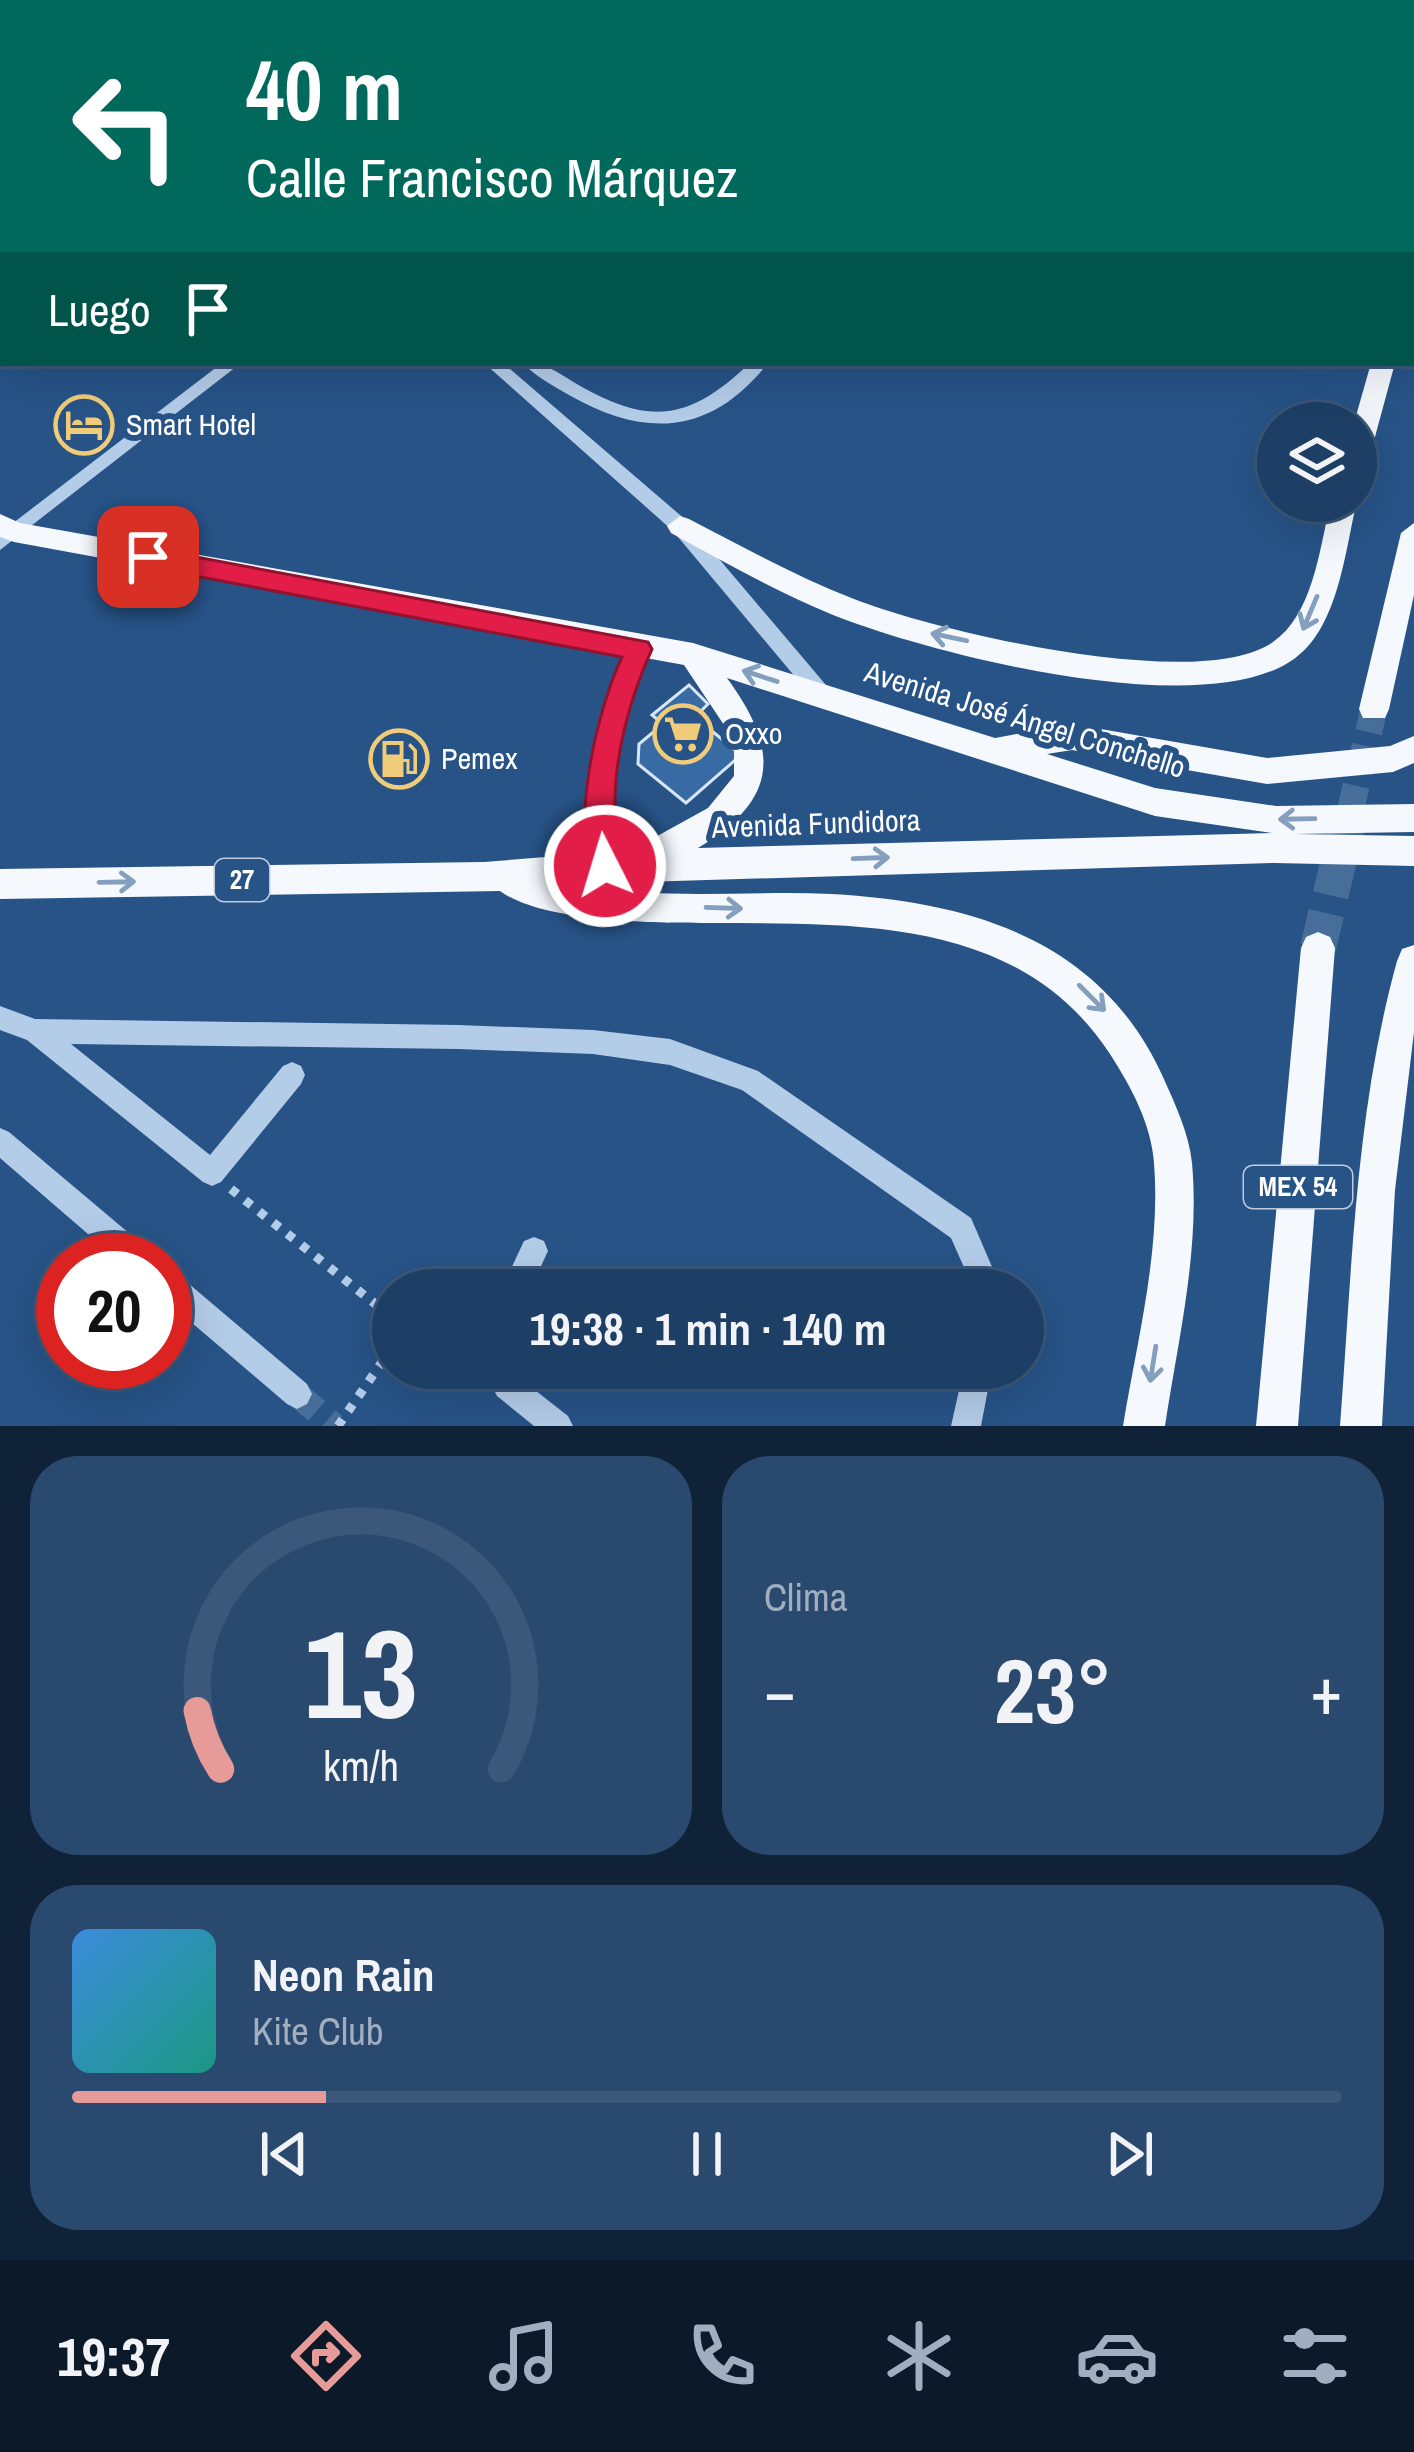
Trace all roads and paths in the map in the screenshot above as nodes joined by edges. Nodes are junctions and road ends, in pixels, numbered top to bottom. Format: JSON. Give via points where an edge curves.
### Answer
{"nodes":[{"id":1,"x":228,"y":366,"type":"edge"},
{"id":2,"x":495,"y":366,"type":"edge"},
{"id":3,"x":536,"y":366,"type":"edge"},
{"id":4,"x":757,"y":366,"type":"edge"},
{"id":5,"x":1382,"y":366,"type":"edge"},
{"id":6,"x":1372,"y":402,"type":"edge"},
{"id":7,"x":1337,"y":522,"type":"edge"},
{"id":8,"x":680,"y":526,"type":"junction"},
{"id":9,"x":5,"y":533,"type":"edge"},
{"id":10,"x":1414,"y":533,"type":"edge"},
{"id":11,"x":639,"y":649,"type":"junction"},
{"id":12,"x":693,"y":655,"type":"junction"},
{"id":13,"x":824,"y":697,"type":"junction"},
{"id":14,"x":1374,"y":709,"type":"tunnel mouth"},
{"id":15,"x":1414,"y":748,"type":"edge"},
{"id":16,"x":996,"y":750,"type":"junction"},
{"id":17,"x":1414,"y":818,"type":"edge"},
{"id":18,"x":1414,"y":851,"type":"edge"},
{"id":19,"x":616,"y":866,"type":"junction"},
{"id":20,"x":484,"y":877,"type":"junction"},
{"id":21,"x":0,"y":884,"type":"edge"},
{"id":22,"x":1318,"y":948,"type":"tunnel mouth"},
{"id":23,"x":1414,"y":962,"type":"edge"},
{"id":24,"x":0,"y":1018,"type":"edge"},
{"id":25,"x":35,"y":1030,"type":"junction"},
{"id":26,"x":292,"y":1075,"type":"dead end"},
{"id":27,"x":0,"y":1142,"type":"edge"},
{"id":28,"x":212,"y":1173,"type":"junction"},
{"id":29,"x":107,"y":1233,"type":"edge"},
{"id":30,"x":534,"y":1251,"type":"dead end"},
{"id":31,"x":525,"y":1269,"type":"edge"},
{"id":32,"x":979,"y":1269,"type":"edge"},
{"id":33,"x":372,"y":1301,"type":"edge"},
{"id":34,"x":192,"y":1305,"type":"edge"},
{"id":35,"x":372,"y":1377,"type":"edge"},
{"id":36,"x":511,"y":1389,"type":"edge"},
{"id":37,"x":974,"y":1389,"type":"edge"},
{"id":38,"x":296,"y":1394,"type":"tunnel mouth"},
{"id":39,"x":338,"y":1426,"type":"edge"},
{"id":40,"x":559,"y":1426,"type":"edge"},
{"id":41,"x":966,"y":1426,"type":"edge"},
{"id":42,"x":1144,"y":1426,"type":"edge"},
{"id":43,"x":1277,"y":1426,"type":"edge"},
{"id":44,"x":1360,"y":1426,"type":"edge"}],
"edges":[{"from":1,"to":9,"type":"street"},
{"from":2,"to":8,"type":"street"},
{"from":3,"to":4,"type":"street","via":[[597,407],[670,421],[717,405]]},
{"from":5,"to":6,"type":"main road"},
{"from":7,"to":8,"type":"main road","one_way":true,"via":[[1304,630],[1281,653],[1208,674],[1106,670],[874,619]]},
{"from":8,"to":13,"type":"street"},
{"from":9,"to":11,"type":"main road","name":"Avenida José Ángel Conchello"},
{"from":10,"to":14,"type":"main road"},
{"from":11,"to":12,"type":"main road","name":"Avenida José Ángel Conchello"},
{"from":11,"to":19,"type":"street","via":[[619,692],[600,806]]},
{"from":13,"to":12,"type":"main road","name":"Avenida José Ángel Conchello","one_way":true},
{"from":12,"to":19,"type":"main road","via":[[747,732],[752,770],[745,791],[719,820]]},
{"from":13,"to":16,"type":"main road","name":"Avenida José Ángel Conchello"},
{"from":15,"to":16,"type":"main road","via":[[1393,759],[1267,771],[1072,736]]},
{"from":17,"to":16,"type":"main road","name":"Avenida José Ángel Conchello","one_way":true,"via":[[1276,820],[1155,802]]},
{"from":19,"to":18,"type":"main road","name":"Avenida Fundidora","number":"27","one_way":true},
{"from":19,"to":20,"type":"main road","name":"Avenida Fundidora","number":"27"},
{"from":21,"to":20,"type":"main road","name":"Avenida Fundidora","number":"27","one_way":true},
{"from":20,"to":42,"type":"main road","one_way":true,"via":[[606,904],[931,918],[1066,973],[1120,1027],[1173,1160],[1172,1237]]},
{"from":22,"to":43,"type":"main road","number":"MEX 54"},
{"from":23,"to":44,"type":"main road","via":[[1386,1109]]},
{"from":24,"to":25,"type":"street"},
{"from":25,"to":28,"type":"street"},
{"from":25,"to":32,"type":"street","via":[[548,1040],[670,1052],[749,1080],[961,1228]]},
{"from":26,"to":28,"type":"street"},
{"from":27,"to":29,"type":"street"},
{"from":28,"to":33,"type":"path"},
{"from":30,"to":31,"type":"street"},
{"from":34,"to":38,"type":"street"},
{"from":35,"to":39,"type":"path"},
{"from":36,"to":40,"type":"street"},
{"from":37,"to":41,"type":"street"}]}
